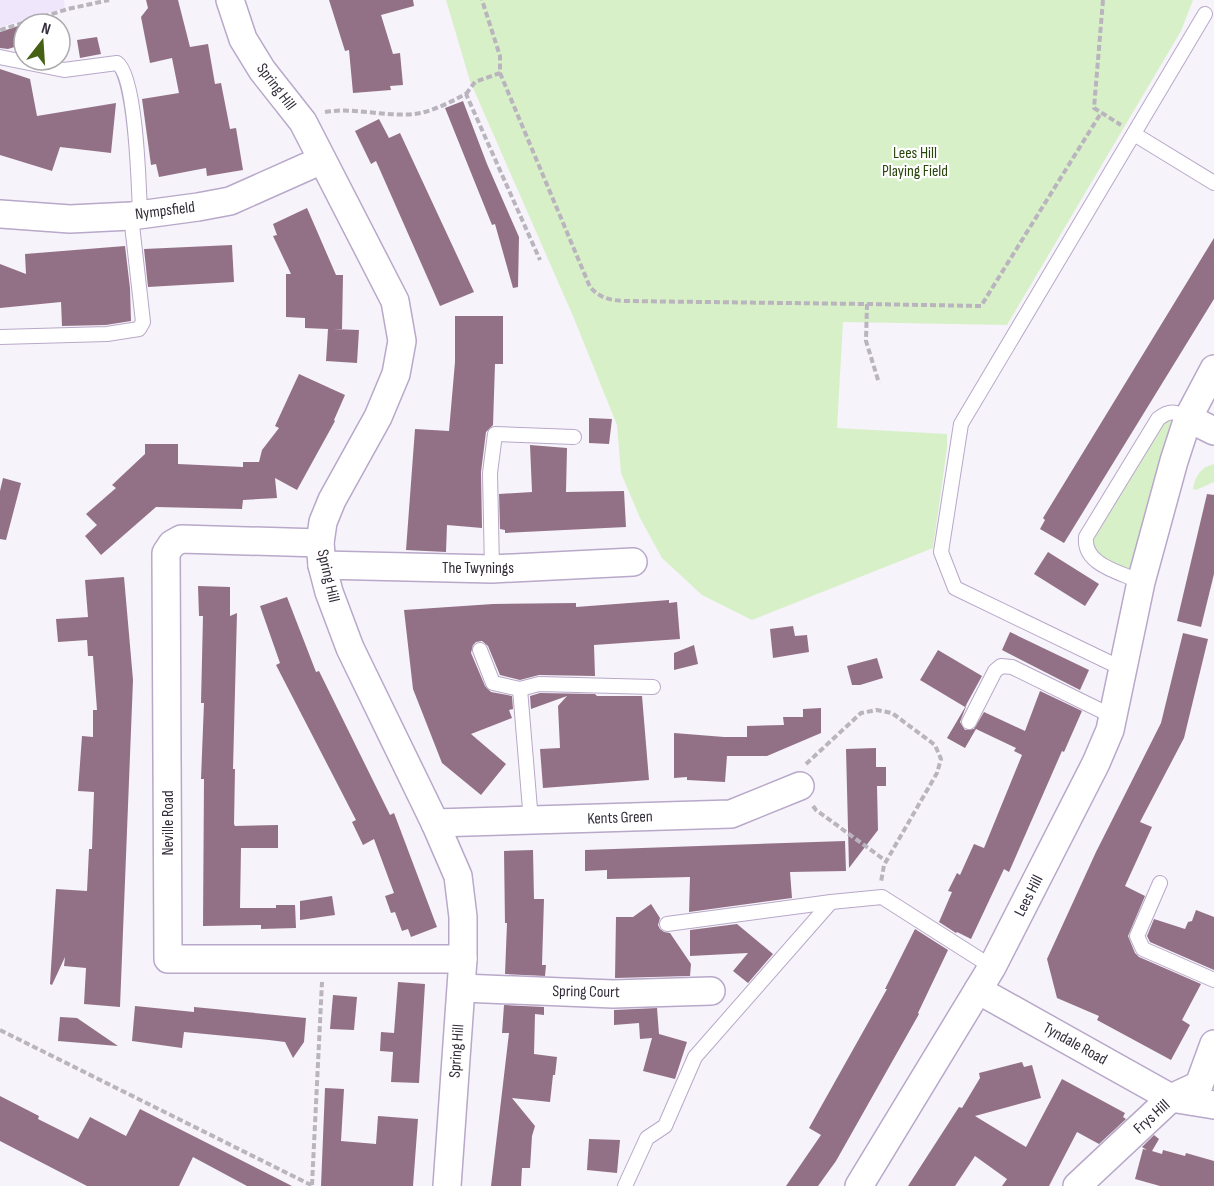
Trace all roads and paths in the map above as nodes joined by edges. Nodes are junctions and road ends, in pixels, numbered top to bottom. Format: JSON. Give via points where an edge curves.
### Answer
{"nodes":[{"id":1,"x":109,"y":0,"type":"edge"},
{"id":2,"x":231,"y":0,"type":"edge"},
{"id":3,"x":482,"y":0,"type":"edge"},
{"id":4,"x":1102,"y":0,"type":"edge"},
{"id":5,"x":1205,"y":15,"type":"dead end"},
{"id":6,"x":0,"y":30,"type":"edge"},
{"id":7,"x":0,"y":57,"type":"edge"},
{"id":8,"x":500,"y":73,"type":"junction"},
{"id":9,"x":466,"y":94,"type":"junction"},
{"id":10,"x":1101,"y":113,"type":"junction"},
{"id":11,"x":303,"y":122,"type":"junction"},
{"id":12,"x":1134,"y":134,"type":"junction"},
{"id":13,"x":322,"y":160,"type":"junction"},
{"id":14,"x":1214,"y":183,"type":"edge"},
{"id":15,"x":0,"y":214,"type":"edge"},
{"id":16,"x":136,"y":215,"type":"junction"},
{"id":17,"x":540,"y":260,"type":"dead end"},
{"id":18,"x":867,"y":304,"type":"junction"},
{"id":19,"x":0,"y":337,"type":"edge"},
{"id":20,"x":1214,"y":369,"type":"edge"},
{"id":21,"x":879,"y":383,"type":"dead end"},
{"id":22,"x":1188,"y":418,"type":"junction"},
{"id":23,"x":1214,"y":431,"type":"edge"},
{"id":24,"x":574,"y":437,"type":"dead end"},
{"id":25,"x":321,"y":554,"type":"junction"},
{"id":26,"x":633,"y":562,"type":"dead end"},
{"id":27,"x":492,"y":569,"type":"junction"},
{"id":28,"x":1140,"y":582,"type":"junction"},
{"id":29,"x":480,"y":650,"type":"dead end"},
{"id":30,"x":1121,"y":668,"type":"junction"},
{"id":31,"x":653,"y":687,"type":"dead end"},
{"id":32,"x":520,"y":689,"type":"junction"},
{"id":33,"x":1112,"y":716,"type":"junction"},
{"id":34,"x":969,"y":722,"type":"dead end"},
{"id":35,"x":800,"y":786,"type":"junction"},
{"id":36,"x":531,"y":821,"type":"junction"},
{"id":37,"x":435,"y":823,"type":"junction"},
{"id":38,"x":886,"y":861,"type":"junction"},
{"id":39,"x":1160,"y":883,"type":"dead end"},
{"id":40,"x":882,"y":897,"type":"junction"},
{"id":41,"x":831,"y":902,"type":"junction"},
{"id":42,"x":668,"y":924,"type":"dead end"},
{"id":43,"x":323,"y":959,"type":"junction"},
{"id":44,"x":463,"y":959,"type":"junction"},
{"id":45,"x":985,"y":978,"type":"junction"},
{"id":46,"x":1214,"y":980,"type":"edge"},
{"id":47,"x":462,"y":988,"type":"junction"},
{"id":48,"x":711,"y":991,"type":"dead end"},
{"id":49,"x":0,"y":1030,"type":"edge"},
{"id":50,"x":1214,"y":1044,"type":"edge"},
{"id":51,"x":1171,"y":1098,"type":"junction"},
{"id":52,"x":1214,"y":1105,"type":"edge"},
{"id":53,"x":312,"y":1186,"type":"edge"},
{"id":54,"x":447,"y":1186,"type":"edge"},
{"id":55,"x":625,"y":1186,"type":"edge"},
{"id":56,"x":859,"y":1186,"type":"edge"},
{"id":57,"x":1077,"y":1186,"type":"edge"}],
"edges":[{"from":1,"to":6,"type":"path"},
{"from":2,"to":11,"type":"street","name":"Spring Hill","via":[[243,39]]},
{"from":3,"to":8,"type":"path","via":[[500,56]]},
{"from":4,"to":10,"type":"path","via":[[1094,108]]},
{"from":5,"to":12,"type":"lane"},
{"from":7,"to":16,"type":"lane","via":[[64,70],[117,63],[122,67],[134,117]]},
{"from":8,"to":9,"type":"path","via":[[475,82]]},
{"from":8,"to":18,"type":"path","via":[[590,287],[598,296],[624,301]]},
{"from":9,"to":11,"type":"path","via":[[414,114],[342,109],[320,113]]},
{"from":9,"to":17,"type":"path"},
{"from":10,"to":12,"type":"path"},
{"from":10,"to":18,"type":"path","via":[[981,306]]},
{"from":11,"to":13,"type":"street","name":"Spring Hill"},
{"from":12,"to":14,"type":"lane"},
{"from":12,"to":30,"type":"lane","via":[[961,424],[941,552],[956,588]]},
{"from":13,"to":16,"type":"street","name":"Nympsfield","via":[[230,201]]},
{"from":13,"to":25,"type":"street","name":"Spring Hill","via":[[395,301],[402,341],[396,374],[378,417],[323,522]]},
{"from":15,"to":16,"type":"street","name":"Nympsfield","via":[[70,219]]},
{"from":16,"to":19,"type":"lane","via":[[143,322],[139,329],[107,334]]},
{"from":18,"to":21,"type":"path","via":[[866,342]]},
{"from":20,"to":22,"type":"street","name":"Lees Hill"},
{"from":22,"to":23,"type":"street"},
{"from":22,"to":28,"type":"street","name":"Lees Hill"},
{"from":22,"to":28,"type":"lane","via":[[1175,411],[1158,418],[1086,537],[1085,546],[1095,561]]},
{"from":24,"to":27,"type":"lane","via":[[495,434],[490,473]]},
{"from":25,"to":27,"type":"street","name":"The Twynings"},
{"from":25,"to":37,"type":"street","name":"Spring Hill","via":[[329,592],[350,648]]},
{"from":25,"to":43,"type":"street","name":"Neville Road","via":[[180,539],[166,553],[168,959]]},
{"from":26,"to":27,"type":"street","name":"The Twynings"},
{"from":28,"to":30,"type":"street","name":"Lees Hill"},
{"from":29,"to":32,"type":"lane","via":[[493,683]]},
{"from":30,"to":33,"type":"street","name":"Lees Hill"},
{"from":31,"to":32,"type":"lane","via":[[539,684]]},
{"from":32,"to":36,"type":"lane"},
{"from":33,"to":34,"type":"lane","via":[[1012,667],[1001,666]]},
{"from":33,"to":45,"type":"street","name":"Lees Hill","via":[[1096,764]]},
{"from":35,"to":36,"type":"street","name":"Kents Green","via":[[731,814]]},
{"from":35,"to":38,"type":"path","via":[[816,810]]},
{"from":35,"to":38,"type":"path","via":[[806,764],[861,713],[892,713],[935,746],[941,759],[937,773]]},
{"from":36,"to":37,"type":"street","name":"Kents Green"},
{"from":37,"to":44,"type":"street","name":"Spring Hill","via":[[458,876]]},
{"from":38,"to":40,"type":"path","via":[[880,877]]},
{"from":39,"to":46,"type":"lane","via":[[1137,936],[1143,949]]},
{"from":40,"to":41,"type":"lane"},
{"from":40,"to":45,"type":"lane"},
{"from":41,"to":42,"type":"lane"},
{"from":41,"to":55,"type":"lane","via":[[695,1057],[665,1126],[647,1138]]},
{"from":43,"to":44,"type":"street","name":"Neville Road"},
{"from":43,"to":53,"type":"path"},
{"from":44,"to":47,"type":"street","name":"Spring Hill"},
{"from":45,"to":51,"type":"street","name":"Tyndale Road"},
{"from":45,"to":56,"type":"street","name":"Lees Hill"},
{"from":47,"to":48,"type":"street","name":"Spring Court","via":[[613,994]]},
{"from":47,"to":54,"type":"street","name":"Spring Hill"},
{"from":49,"to":53,"type":"path"},
{"from":50,"to":51,"type":"street","name":"Frys Hill","via":[[1199,1085]]},
{"from":51,"to":52,"type":"street","name":"Tyndale Road"},
{"from":51,"to":57,"type":"street","name":"Frys Hill"}]}
